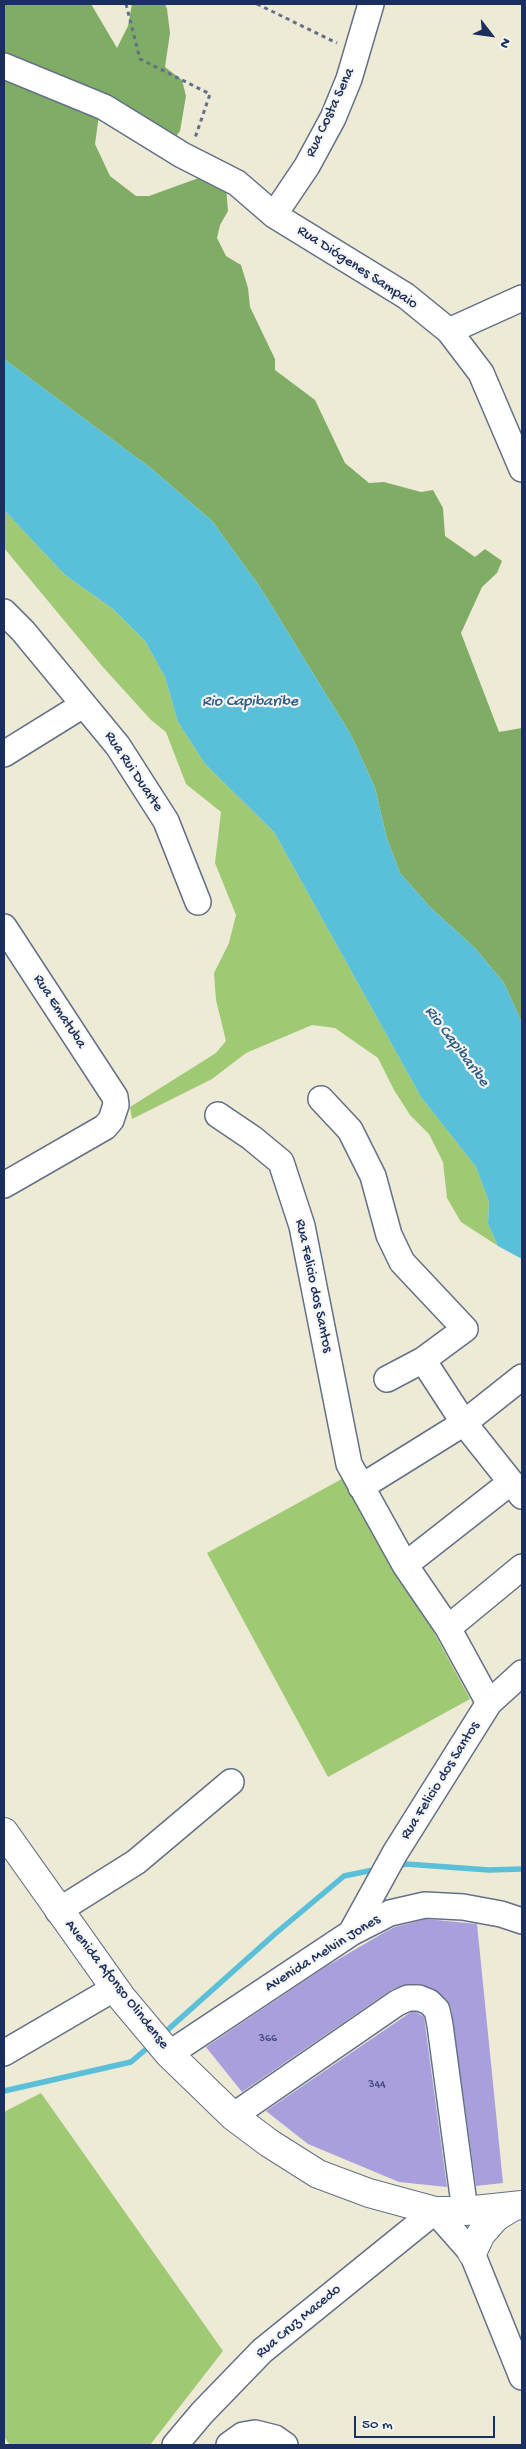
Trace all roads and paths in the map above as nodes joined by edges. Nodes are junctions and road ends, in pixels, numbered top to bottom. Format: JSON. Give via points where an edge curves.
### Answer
{"nodes":[{"id":1,"x":126,"y":4,"type":"edge"},
{"id":2,"x":257,"y":4,"type":"edge"},
{"id":3,"x":371,"y":4,"type":"edge"},
{"id":4,"x":358,"y":54,"type":"junction"},
{"id":5,"x":4,"y":66,"type":"edge"},
{"id":6,"x":189,"y":157,"type":"junction"},
{"id":7,"x":274,"y":215,"type":"junction"},
{"id":8,"x":522,"y":298,"type":"edge"},
{"id":9,"x":449,"y":331,"type":"junction"},
{"id":10,"x":522,"y":470,"type":"edge"},
{"id":11,"x":4,"y":612,"type":"edge"},
{"id":12,"x":83,"y":705,"type":"junction"},
{"id":13,"x":4,"y":754,"type":"edge"},
{"id":14,"x":198,"y":902,"type":"dead end"},
{"id":15,"x":4,"y":927,"type":"edge"},
{"id":16,"x":321,"y":1099,"type":"dead end"},
{"id":17,"x":218,"y":1115,"type":"dead end"},
{"id":18,"x":4,"y":1185,"type":"edge"},
{"id":19,"x":423,"y":1360,"type":"junction"},
{"id":20,"x":522,"y":1377,"type":"edge"},
{"id":21,"x":387,"y":1379,"type":"dead end"},
{"id":22,"x":464,"y":1423,"type":"junction"},
{"id":23,"x":362,"y":1487,"type":"junction"},
{"id":24,"x":517,"y":1489,"type":"edge"},
{"id":25,"x":405,"y":1564,"type":"junction"},
{"id":26,"x":522,"y":1568,"type":"edge"},
{"id":27,"x":448,"y":1628,"type":"junction"},
{"id":28,"x":522,"y":1673,"type":"edge"},
{"id":29,"x":489,"y":1703,"type":"junction"},
{"id":30,"x":231,"y":1782,"type":"dead end"},
{"id":31,"x":4,"y":1832,"type":"edge"},
{"id":32,"x":58,"y":1911,"type":"junction"},
{"id":33,"x":522,"y":1921,"type":"edge"},
{"id":34,"x":351,"y":1932,"type":"junction"},
{"id":35,"x":115,"y":1988,"type":"junction"},
{"id":36,"x":161,"y":2044,"type":"junction"},
{"id":37,"x":4,"y":2053,"type":"edge"},
{"id":38,"x":232,"y":2116,"type":"junction"},
{"id":39,"x":518,"y":2205,"type":"edge"},
{"id":40,"x":435,"y":2211,"type":"junction"},
{"id":41,"x":465,"y":2211,"type":"junction"},
{"id":42,"x":472,"y":2253,"type":"junction"},
{"id":43,"x":522,"y":2377,"type":"edge"},
{"id":44,"x":175,"y":2445,"type":"edge"},
{"id":45,"x":229,"y":2445,"type":"edge"},
{"id":46,"x":285,"y":2445,"type":"edge"}],
"edges":[{"from":1,"to":6,"type":"path","via":[[140,59],[210,94]]},
{"from":2,"to":4,"type":"path"},
{"from":3,"to":4,"type":"street","name":"Rua Costa Sena"},
{"from":4,"to":7,"type":"street","name":"Rua Costa Sena","via":[[333,118],[307,166]]},
{"from":5,"to":6,"type":"street","name":"Rua Diógenes Sampaio","via":[[104,107]]},
{"from":6,"to":7,"type":"street","name":"Rua Diógenes Sampaio","via":[[237,183]]},
{"from":7,"to":9,"type":"street","name":"Rua Diógenes Sampaio","via":[[406,296]]},
{"from":8,"to":9,"type":"street"},
{"from":9,"to":10,"type":"street","name":"Rua Diógenes Sampaio","via":[[481,373]]},
{"from":11,"to":12,"type":"street","name":"Rua Rui Duarte"},
{"from":12,"to":13,"type":"street"},
{"from":12,"to":14,"type":"street","name":"Rua Rui Duarte","via":[[118,746],[166,822]]},
{"from":15,"to":18,"type":"street","name":"Rua Ematuba","via":[[115,1097],[115,1113],[104,1127]]},
{"from":16,"to":19,"type":"street","via":[[350,1130],[374,1176],[389,1235],[402,1262],[464,1329]]},
{"from":17,"to":23,"type":"street","name":"Rua Felicio dos Santos","via":[[281,1162],[308,1253],[342,1437],[349,1464]]},
{"from":19,"to":21,"type":"street"},
{"from":19,"to":22,"type":"street"},
{"from":20,"to":22,"type":"street"},
{"from":22,"to":23,"type":"street"},
{"from":22,"to":24,"type":"street"},
{"from":23,"to":25,"type":"street","name":"Rua Felicio dos Santos"},
{"from":24,"to":25,"type":"street"},
{"from":25,"to":27,"type":"street","name":"Rua Felicio dos Santos"},
{"from":26,"to":27,"type":"street"},
{"from":27,"to":29,"type":"street","name":"Rua Felicio dos Santos"},
{"from":28,"to":29,"type":"street"},
{"from":29,"to":34,"type":"street","name":"Rua Felicio dos Santos"},
{"from":30,"to":32,"type":"street","via":[[136,1862]]},
{"from":31,"to":32,"type":"main road","name":"Avenida Afonso Olindense"},
{"from":32,"to":35,"type":"main road","name":"Avenida Afonso Olindense"},
{"from":33,"to":34,"type":"street","name":"Avenida Melvin Jones","via":[[463,1907],[425,1905],[390,1912]]},
{"from":34,"to":36,"type":"street","name":"Avenida Melvin Jones"},
{"from":35,"to":36,"type":"main road","name":"Avenida Afonso Olindense"},
{"from":35,"to":37,"type":"street"},
{"from":36,"to":38,"type":"main road","name":"Avenida Afonso Olindense"},
{"from":38,"to":40,"type":"main road","name":"Avenida Afonso Olindense","via":[[318,2174],[369,2193]]},
{"from":38,"to":41,"type":"street","via":[[397,2004],[408,1998],[429,2002],[437,2010],[440,2025]]},
{"from":39,"to":41,"type":"main road","name":"Avenida Afonso Olindense"},
{"from":39,"to":42,"type":"main road","via":[[496,2217]]},
{"from":40,"to":41,"type":"main road","name":"Avenida Afonso Olindense"},
{"from":40,"to":42,"type":"street"},
{"from":40,"to":44,"type":"street","name":"Rua Cruz Macedo","via":[[262,2351]]},
{"from":42,"to":43,"type":"street"},
{"from":45,"to":46,"type":"street","via":[[243,2435],[255,2433],[275,2438]]}]}
